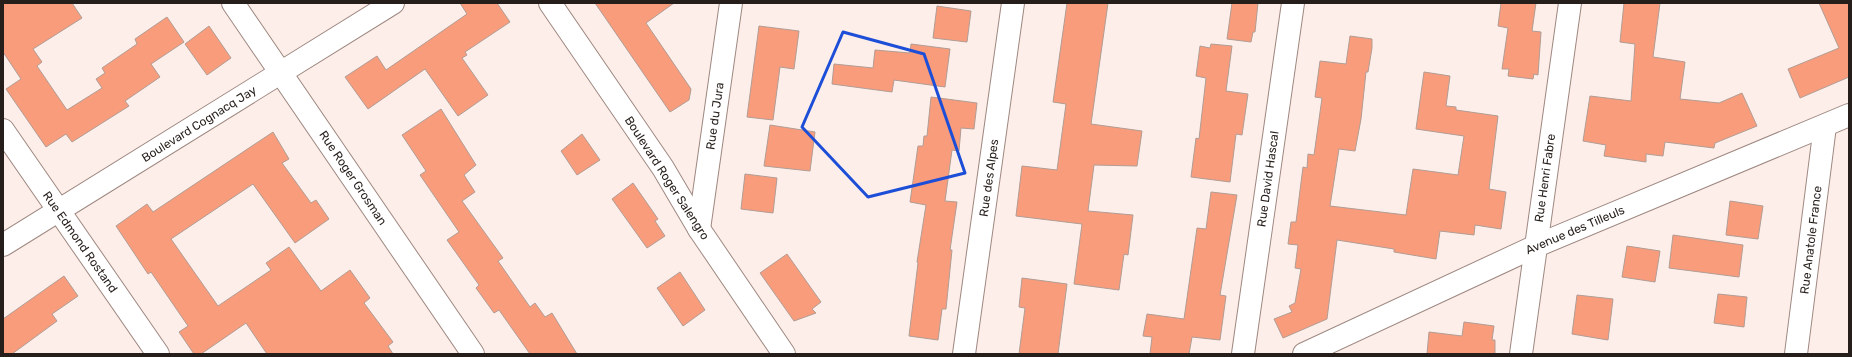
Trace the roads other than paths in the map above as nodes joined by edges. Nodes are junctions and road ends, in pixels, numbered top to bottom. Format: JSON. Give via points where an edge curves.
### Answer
{"nodes":[{"id":1,"x":233,"y":3,"type":"edge"},
{"id":2,"x":393,"y":3,"type":"edge"},
{"id":3,"x":550,"y":3,"type":"edge"},
{"id":4,"x":731,"y":3,"type":"edge"},
{"id":5,"x":1013,"y":3,"type":"edge"},
{"id":6,"x":1293,"y":3,"type":"edge"},
{"id":7,"x":1570,"y":3,"type":"edge"},
{"id":8,"x":281,"y":73,"type":"junction"},
{"id":9,"x":1849,"y":116,"type":"edge"},
{"id":10,"x":1825,"y":126,"type":"junction"},
{"id":11,"x":3,"y":130,"type":"edge"},
{"id":12,"x":59,"y":212,"type":"junction"},
{"id":13,"x":699,"y":229,"type":"junction"},
{"id":14,"x":3,"y":245,"type":"edge"},
{"id":15,"x":1536,"y":246,"type":"junction"},
{"id":16,"x":158,"y":354,"type":"edge"},
{"id":17,"x":473,"y":354,"type":"edge"},
{"id":18,"x":784,"y":354,"type":"edge"},
{"id":19,"x":964,"y":354,"type":"edge"},
{"id":20,"x":1243,"y":354,"type":"edge"},
{"id":21,"x":1304,"y":354,"type":"edge"},
{"id":22,"x":1521,"y":354,"type":"edge"},
{"id":23,"x":1796,"y":354,"type":"edge"}],
"edges":[{"from":1,"to":8,"type":"street","name":"Rue Roger Grosman"},
{"from":2,"to":8,"type":"street","name":"Boulevard Cognacq Jay"},
{"from":3,"to":13,"type":"street","name":"Boulevard Roger Salengro","via":[[663,168]]},
{"from":4,"to":13,"type":"street","name":"Rue du Jura"},
{"from":5,"to":19,"type":"street","name":"Rue des Alpes"},
{"from":6,"to":20,"type":"street","name":"Rue David Hascal"},
{"from":7,"to":15,"type":"street","name":"Rue Henri Fabre"},
{"from":8,"to":12,"type":"street","name":"Boulevard Cognacq Jay"},
{"from":8,"to":17,"type":"street","name":"Rue Roger Grosman"},
{"from":9,"to":10,"type":"street","name":"Avenue des Tilleuls"},
{"from":10,"to":15,"type":"street","name":"Avenue des Tilleuls"},
{"from":10,"to":23,"type":"street","name":"Rue Anatole France"},
{"from":11,"to":12,"type":"street","name":"Rue Edmond Rostand"},
{"from":12,"to":14,"type":"street","name":"Boulevard Cognacq Jay"},
{"from":12,"to":16,"type":"street","name":"Rue Edmond Rostand"},
{"from":13,"to":18,"type":"street","name":"Boulevard Roger Salengro"},
{"from":15,"to":21,"type":"street","name":"Avenue des Tilleuls"},
{"from":15,"to":22,"type":"street","name":"Rue Henri Fabre"}]}
